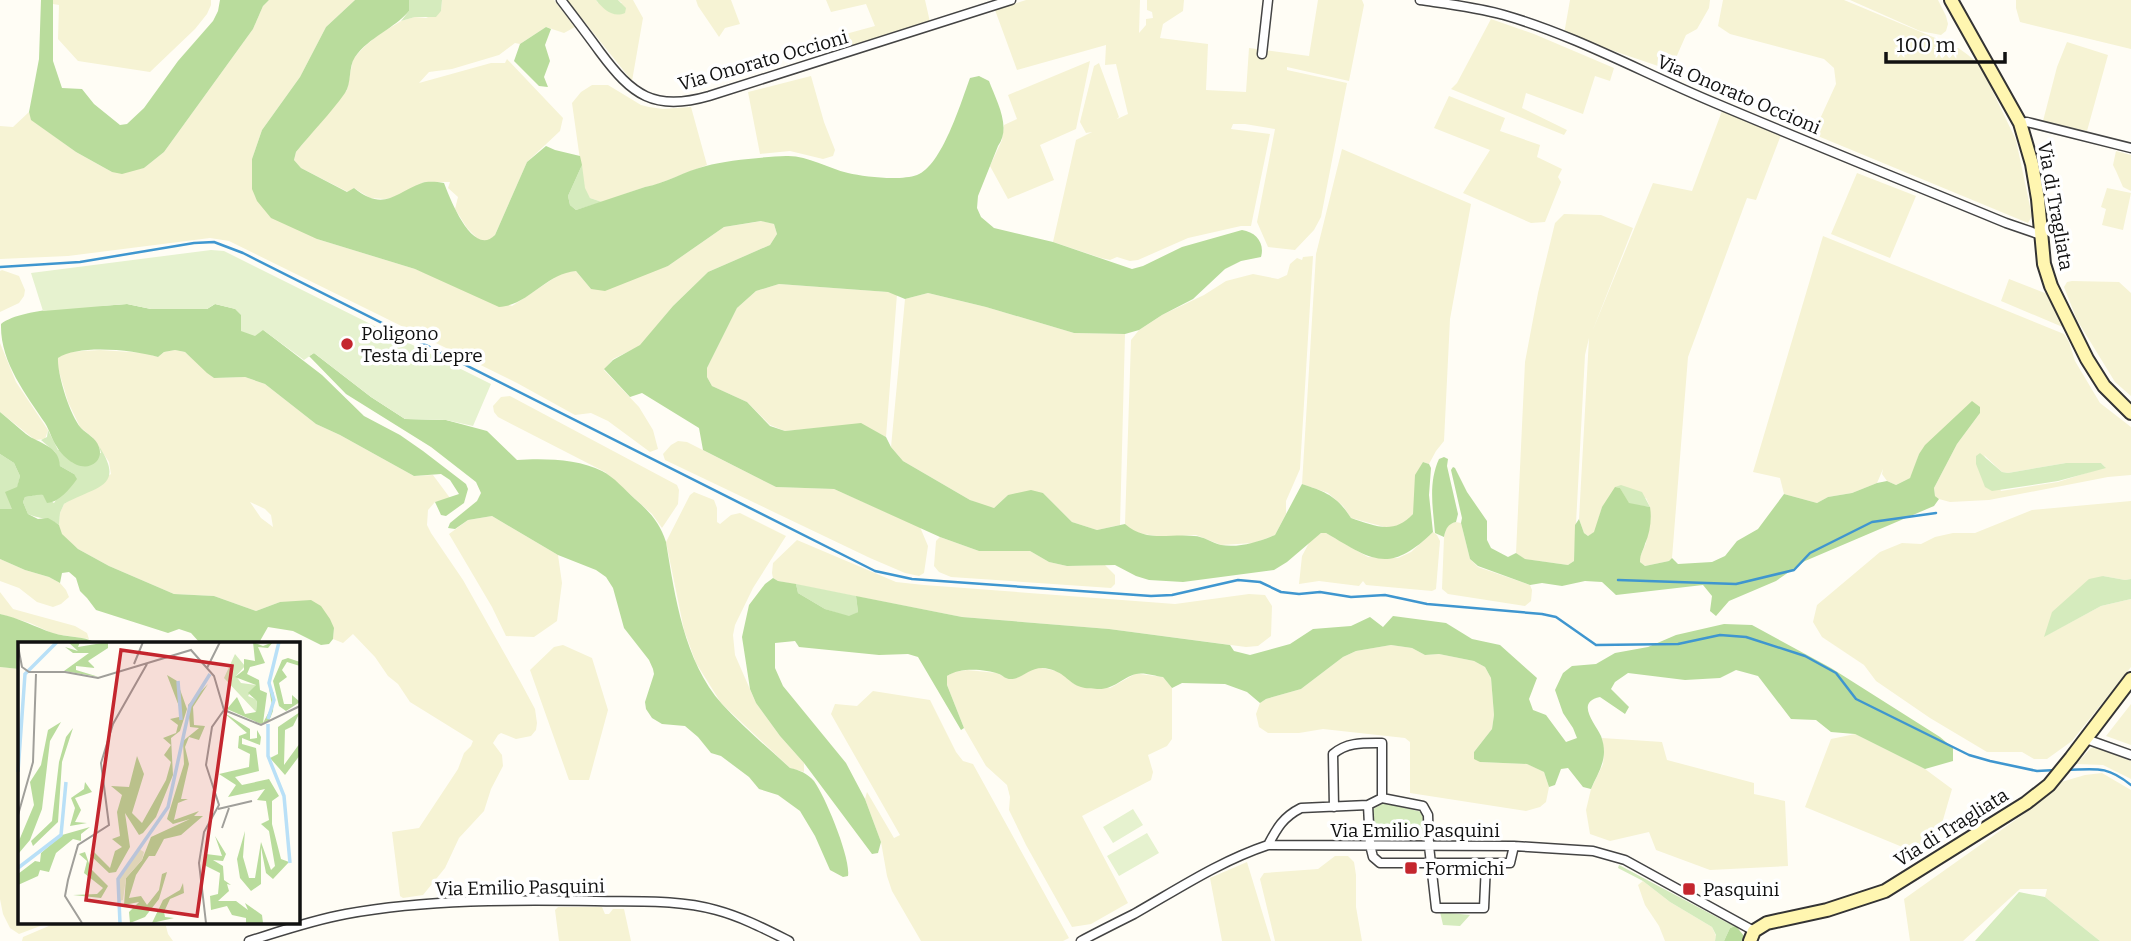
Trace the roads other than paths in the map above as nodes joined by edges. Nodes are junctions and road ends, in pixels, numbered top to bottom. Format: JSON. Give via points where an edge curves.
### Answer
{"nodes":[{"id":1,"x":561,"y":0,"type":"edge"},
{"id":2,"x":1011,"y":0,"type":"edge"},
{"id":3,"x":1268,"y":0,"type":"edge"},
{"id":4,"x":1420,"y":0,"type":"edge"},
{"id":5,"x":1951,"y":0,"type":"edge"},
{"id":6,"x":1262,"y":54,"type":"dead end"},
{"id":7,"x":2020,"y":123,"type":"junction"},
{"id":8,"x":2131,"y":148,"type":"edge"},
{"id":9,"x":2041,"y":235,"type":"junction"},
{"id":10,"x":2131,"y":413,"type":"edge"},
{"id":11,"x":2131,"y":679,"type":"edge"},
{"id":12,"x":2086,"y":739,"type":"junction"},
{"id":13,"x":2131,"y":755,"type":"edge"},
{"id":14,"x":1382,"y":798,"type":"junction"},
{"id":15,"x":1368,"y":805,"type":"junction"},
{"id":16,"x":1334,"y":807,"type":"junction"},
{"id":17,"x":1268,"y":845,"type":"junction"},
{"id":18,"x":1370,"y":845,"type":"junction"},
{"id":19,"x":1429,"y":846,"type":"junction"},
{"id":20,"x":1514,"y":846,"type":"junction"},
{"id":21,"x":1432,"y":864,"type":"junction"},
{"id":22,"x":1486,"y":864,"type":"junction"},
{"id":23,"x":1752,"y":936,"type":"edge"},
{"id":24,"x":249,"y":941,"type":"edge"},
{"id":25,"x":789,"y":941,"type":"edge"},
{"id":26,"x":1080,"y":941,"type":"edge"}],
"edges":[{"from":1,"to":2,"type":"street","name":"Via Onorato Occioni","via":[[623,81],[651,98],[674,102],[723,92]]},
{"from":3,"to":6,"type":"street"},
{"from":4,"to":9,"type":"street","name":"Via Onorato Occioni","via":[[1466,6],[1538,26],[1713,103]]},
{"from":5,"to":7,"type":"street","name":"Via di Tragliata"},
{"from":7,"to":8,"type":"street"},
{"from":7,"to":9,"type":"street","name":"Via di Tragliata","via":[[2032,164]]},
{"from":9,"to":10,"type":"street","name":"Via di Tragliata","via":[[2052,286],[2087,359],[2104,386]]},
{"from":11,"to":12,"type":"street","name":"Via di Tragliata"},
{"from":12,"to":13,"type":"street"},
{"from":12,"to":23,"type":"street","name":"Via di Tragliata","via":[[2049,785],[2026,803],[1885,891],[1767,923]]},
{"from":14,"to":15,"type":"street"},
{"from":14,"to":16,"type":"street","via":[[1382,743],[1346,745],[1333,754]]},
{"from":14,"to":19,"type":"street","via":[[1423,806],[1428,815]]},
{"from":15,"to":16,"type":"street"},
{"from":15,"to":18,"type":"street"},
{"from":16,"to":17,"type":"street","via":[[1301,808],[1292,813],[1280,823]]},
{"from":17,"to":18,"type":"street","name":"Via Emilio Pasquini"},
{"from":17,"to":26,"type":"street","name":"Via Emilio Pasquini","via":[[1205,872]]},
{"from":18,"to":19,"type":"street","name":"Via Emilio Pasquini"},
{"from":18,"to":21,"type":"street","via":[[1380,863]]},
{"from":19,"to":20,"type":"street","name":"Via Emilio Pasquini"},
{"from":19,"to":21,"type":"street"},
{"from":20,"to":22,"type":"street","via":[[1510,863]]},
{"from":20,"to":23,"type":"street","name":"Via Emilio Pasquini","via":[[1608,854],[1625,860]]},
{"from":21,"to":22,"type":"street"},
{"from":21,"to":22,"type":"street","via":[[1436,908],[1484,908]]},
{"from":24,"to":25,"type":"street","name":"Via Emilio Pasquini","via":[[363,911],[521,900],[696,905],[747,920]]}]}
